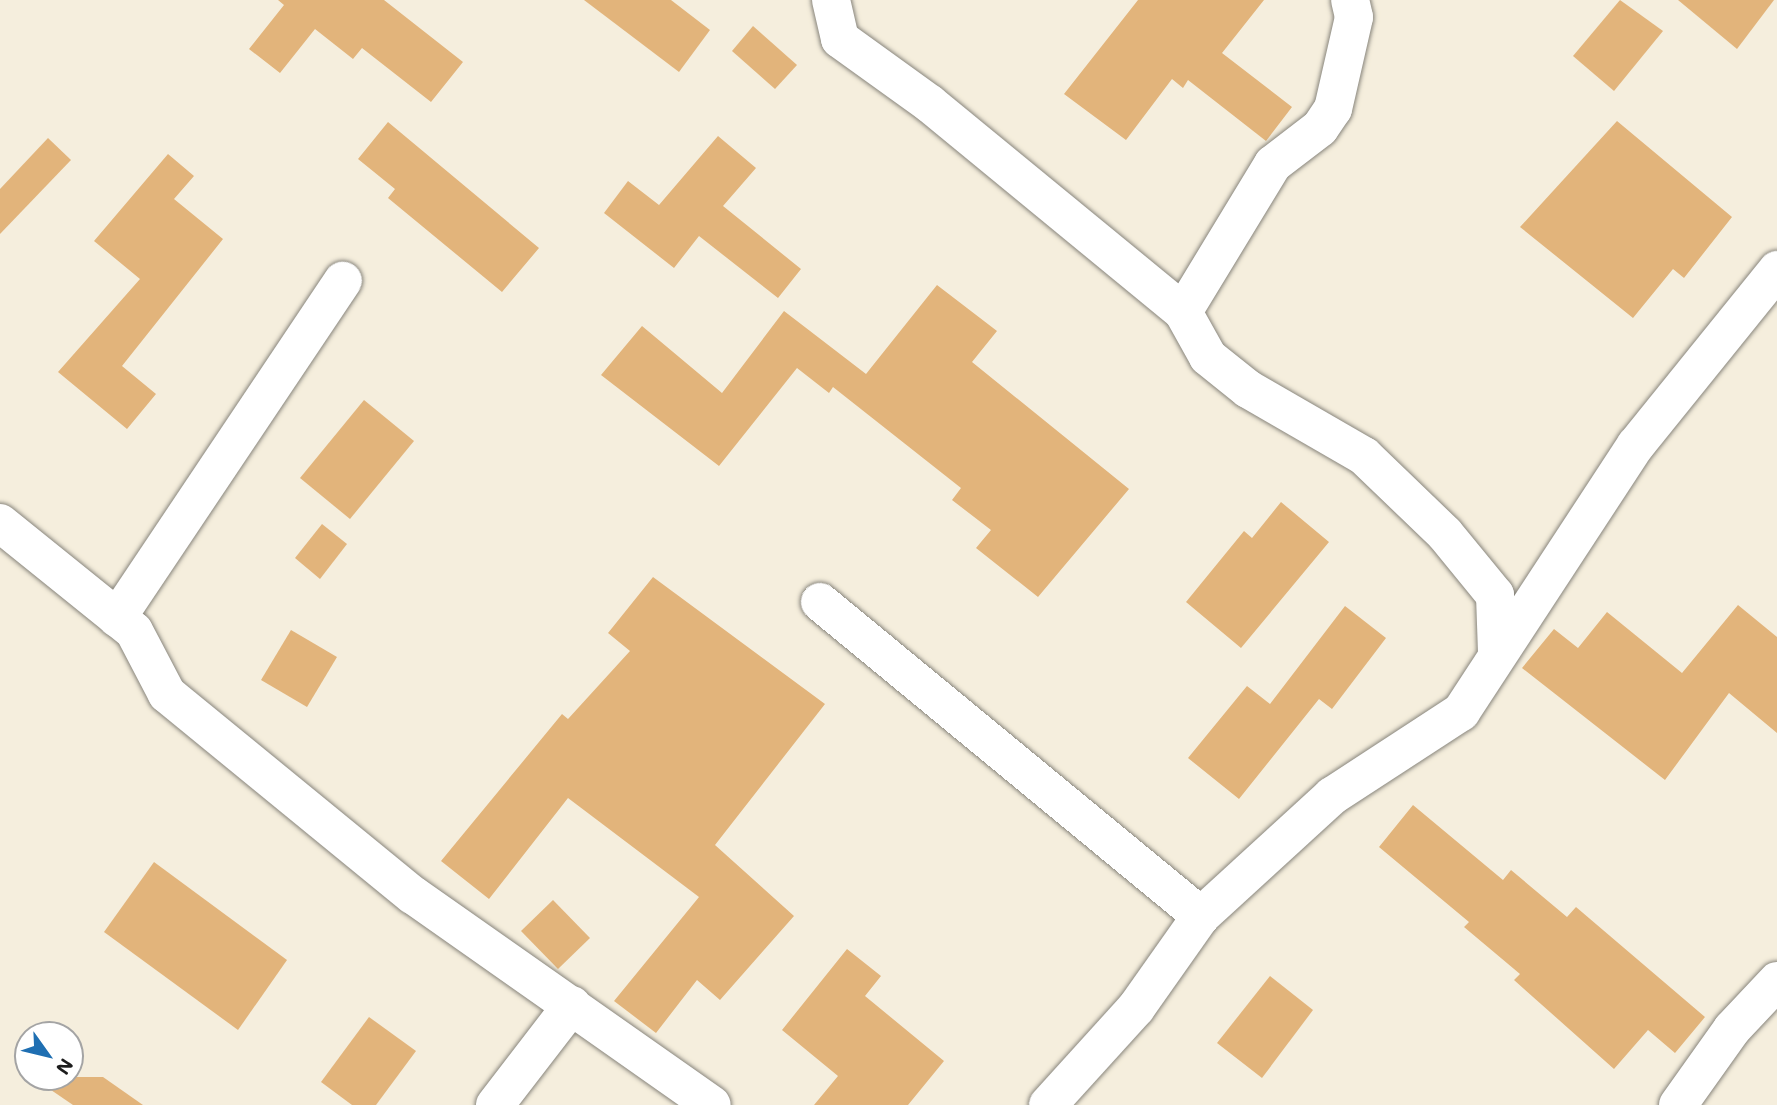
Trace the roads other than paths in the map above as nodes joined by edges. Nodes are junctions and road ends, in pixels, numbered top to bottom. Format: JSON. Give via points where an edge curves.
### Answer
{"nodes":[{"id":1,"x":831,"y":0,"type":"edge"},
{"id":2,"x":1350,"y":0,"type":"edge"},
{"id":3,"x":1777,"y":270,"type":"edge"},
{"id":4,"x":344,"y":281,"type":"dead end"},
{"id":5,"x":1182,"y":312,"type":"junction"},
{"id":6,"x":0,"y":523,"type":"edge"},
{"id":7,"x":820,"y":602,"type":"dead end"},
{"id":8,"x":117,"y":618,"type":"junction"},
{"id":9,"x":1497,"y":653,"type":"junction"},
{"id":10,"x":1201,"y":916,"type":"junction"},
{"id":11,"x":1777,"y":981,"type":"edge"},
{"id":12,"x":572,"y":1005,"type":"junction"},
{"id":13,"x":495,"y":1105,"type":"edge"},
{"id":14,"x":712,"y":1105,"type":"edge"},
{"id":15,"x":1048,"y":1105,"type":"edge"},
{"id":16,"x":1678,"y":1105,"type":"edge"}],
"edges":[{"from":1,"to":5,"type":"street","via":[[840,39],[930,104]]},
{"from":2,"to":5,"type":"street","via":[[1354,17],[1333,108],[1320,128],[1273,164]]},
{"from":3,"to":9,"type":"street","via":[[1636,444]]},
{"from":4,"to":8,"type":"street"},
{"from":5,"to":9,"type":"street","via":[[1208,357],[1248,389],[1364,456],[1445,534],[1495,595]]},
{"from":6,"to":8,"type":"street"},
{"from":7,"to":10,"type":"street"},
{"from":8,"to":12,"type":"street","via":[[134,631],[167,694],[412,895]]},
{"from":9,"to":10,"type":"street","via":[[1461,712],[1332,796]]},
{"from":10,"to":15,"type":"street","via":[[1136,1009]]},
{"from":11,"to":16,"type":"street","via":[[1732,1029]]},
{"from":12,"to":13,"type":"street"},
{"from":12,"to":14,"type":"street"}]}
